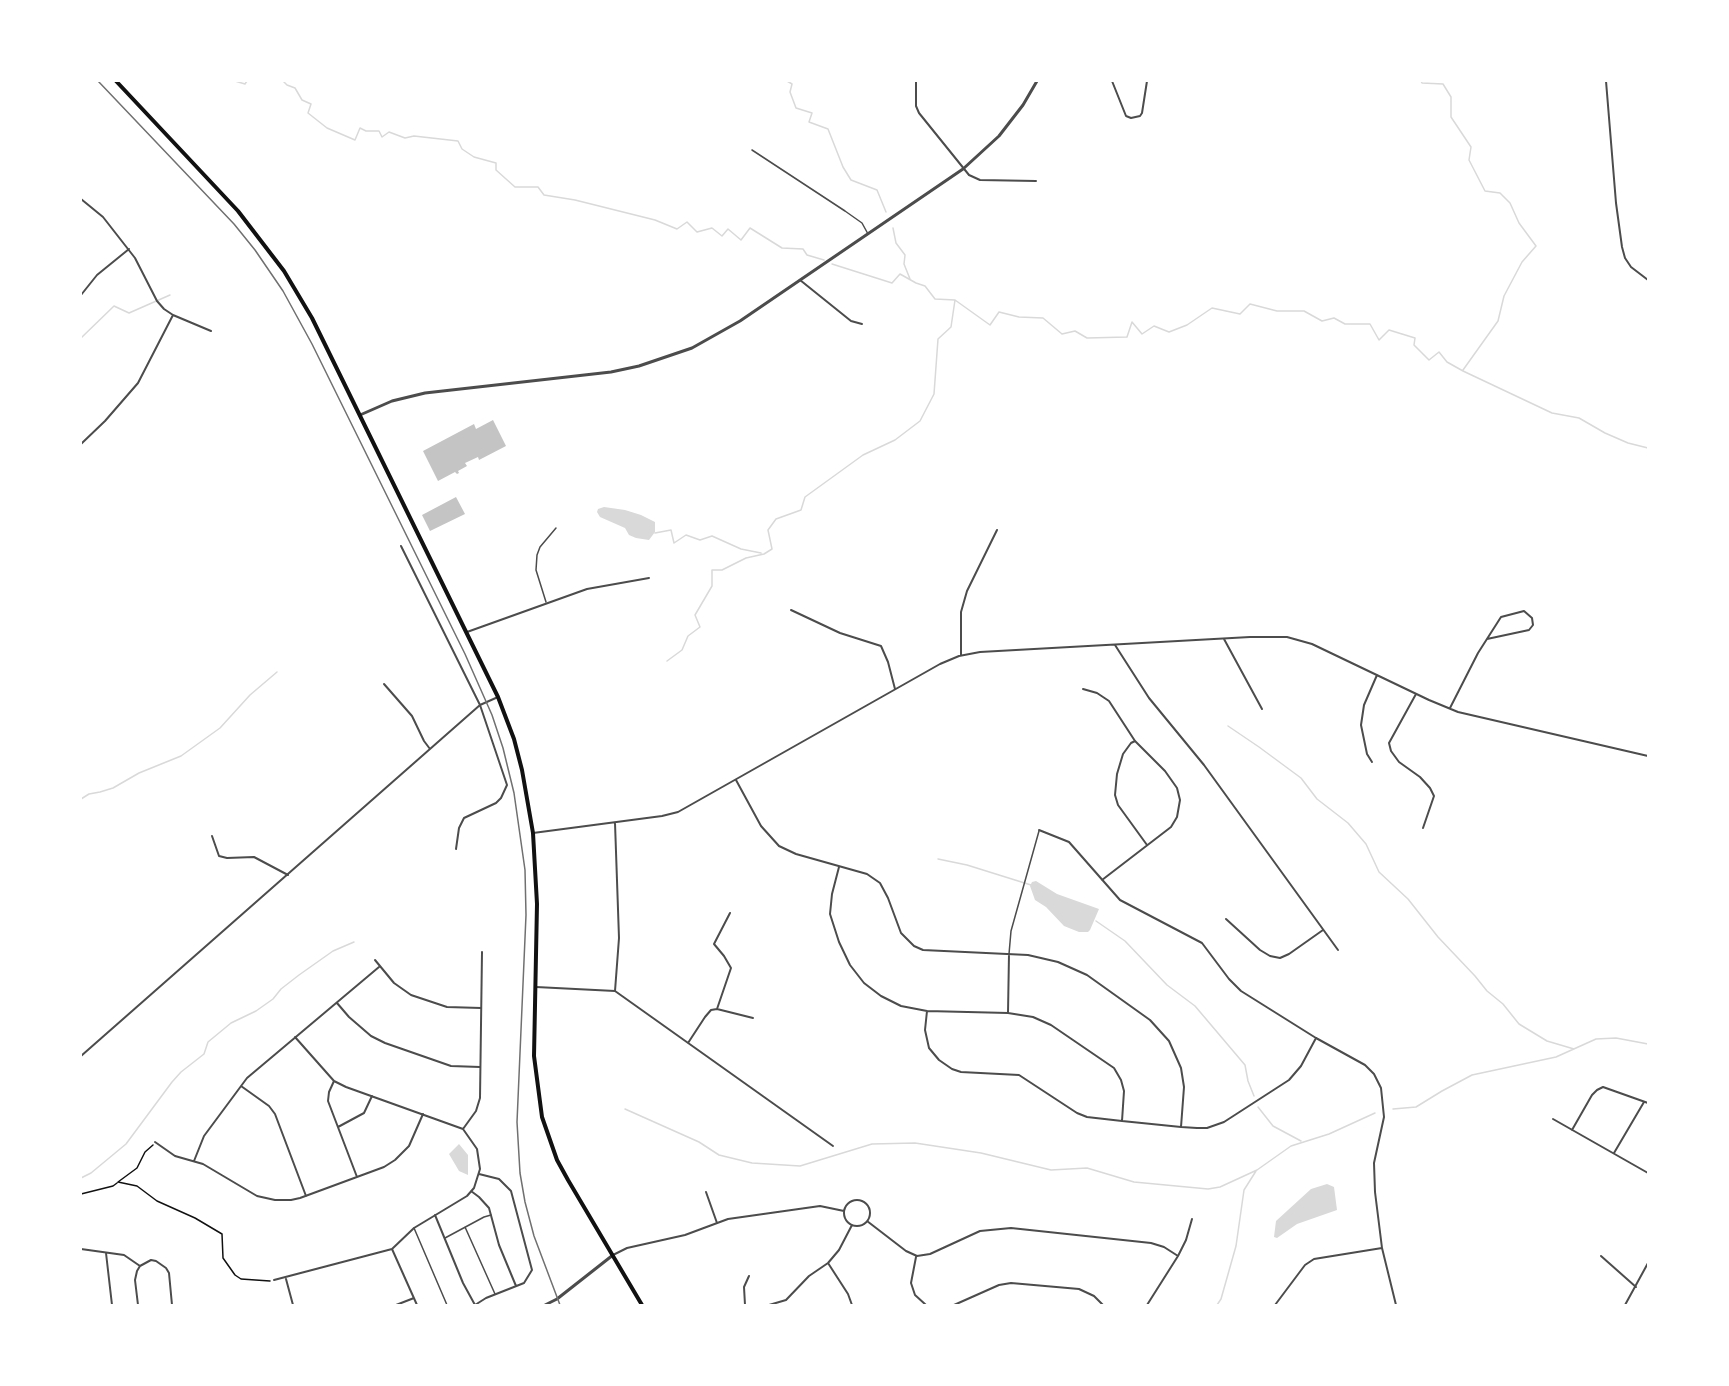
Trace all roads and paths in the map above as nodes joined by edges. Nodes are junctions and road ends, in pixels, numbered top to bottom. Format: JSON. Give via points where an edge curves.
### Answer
{"nodes":[{"id":1,"x":116,"y":81,"type":"edge"},
{"id":2,"x":916,"y":81,"type":"edge"},
{"id":3,"x":1037,"y":81,"type":"edge"},
{"id":4,"x":1112,"y":81,"type":"edge"},
{"id":5,"x":1147,"y":81,"type":"edge"},
{"id":6,"x":1606,"y":81,"type":"edge"},
{"id":7,"x":752,"y":150,"type":"dead end"},
{"id":8,"x":963,"y":169,"type":"junction"},
{"id":9,"x":1036,"y":181,"type":"dead end"},
{"id":10,"x":81,"y":199,"type":"edge"},
{"id":11,"x":868,"y":235,"type":"junction"},
{"id":12,"x":129,"y":249,"type":"junction"},
{"id":13,"x":800,"y":280,"type":"junction"},
{"id":14,"x":1648,"y":280,"type":"edge"},
{"id":15,"x":81,"y":295,"type":"edge"},
{"id":16,"x":172,"y":315,"type":"junction"},
{"id":17,"x":862,"y":324,"type":"dead end"},
{"id":18,"x":211,"y":331,"type":"dead end"},
{"id":19,"x":360,"y":415,"type":"junction"},
{"id":20,"x":81,"y":444,"type":"edge"},
{"id":21,"x":556,"y":528,"type":"dead end"},
{"id":22,"x":997,"y":530,"type":"dead end"},
{"id":23,"x":401,"y":546,"type":"dead end"},
{"id":24,"x":649,"y":578,"type":"dead end"},
{"id":25,"x":547,"y":603,"type":"junction"},
{"id":26,"x":791,"y":610,"type":"dead end"},
{"id":27,"x":467,"y":632,"type":"junction"},
{"id":28,"x":1224,"y":639,"type":"junction"},
{"id":29,"x":1487,"y":639,"type":"junction"},
{"id":30,"x":1114,"y":645,"type":"junction"},
{"id":31,"x":962,"y":655,"type":"junction"},
{"id":32,"x":1377,"y":675,"type":"junction"},
{"id":33,"x":384,"y":684,"type":"dead end"},
{"id":34,"x":895,"y":689,"type":"junction"},
{"id":35,"x":1083,"y":689,"type":"dead end"},
{"id":36,"x":1416,"y":694,"type":"junction"},
{"id":37,"x":498,"y":697,"type":"junction"},
{"id":38,"x":480,"y":705,"type":"junction"},
{"id":39,"x":1449,"y":708,"type":"junction"},
{"id":40,"x":1262,"y":709,"type":"dead end"},
{"id":41,"x":1136,"y":741,"type":"junction"},
{"id":42,"x":430,"y":749,"type":"junction"},
{"id":43,"x":1648,"y":756,"type":"edge"},
{"id":44,"x":1372,"y":762,"type":"dead end"},
{"id":45,"x":736,"y":780,"type":"junction"},
{"id":46,"x":615,"y":822,"type":"junction"},
{"id":47,"x":1423,"y":828,"type":"dead end"},
{"id":48,"x":1040,"y":830,"type":"joint"},
{"id":49,"x":533,"y":833,"type":"junction"},
{"id":50,"x":212,"y":836,"type":"dead end"},
{"id":51,"x":1147,"y":844,"type":"junction"},
{"id":52,"x":456,"y":849,"type":"dead end"},
{"id":53,"x":839,"y":867,"type":"junction"},
{"id":54,"x":288,"y":875,"type":"junction"},
{"id":55,"x":1102,"y":880,"type":"junction"},
{"id":56,"x":730,"y":913,"type":"dead end"},
{"id":57,"x":1226,"y":919,"type":"dead end"},
{"id":58,"x":1323,"y":930,"type":"junction"},
{"id":59,"x":1338,"y":950,"type":"dead end"},
{"id":60,"x":482,"y":952,"type":"dead end"},
{"id":61,"x":1009,"y":954,"type":"junction"},
{"id":62,"x":375,"y":960,"type":"dead end"},
{"id":63,"x":379,"y":967,"type":"junction"},
{"id":64,"x":536,"y":987,"type":"junction"},
{"id":65,"x":615,"y":991,"type":"junction"},
{"id":66,"x":336,"y":1003,"type":"junction"},
{"id":67,"x":481,"y":1008,"type":"junction"},
{"id":68,"x":717,"y":1009,"type":"junction"},
{"id":69,"x":927,"y":1011,"type":"junction"},
{"id":70,"x":1008,"y":1013,"type":"junction"},
{"id":71,"x":753,"y":1017,"type":"dead end"},
{"id":72,"x":295,"y":1037,"type":"junction"},
{"id":73,"x":1316,"y":1038,"type":"junction"},
{"id":74,"x":688,"y":1043,"type":"junction"},
{"id":75,"x":81,"y":1056,"type":"edge"},
{"id":76,"x":480,"y":1067,"type":"junction"},
{"id":77,"x":334,"y":1081,"type":"junction"},
{"id":78,"x":241,"y":1086,"type":"junction"},
{"id":79,"x":372,"y":1096,"type":"junction"},
{"id":80,"x":1646,"y":1102,"type":"edge"},
{"id":81,"x":423,"y":1114,"type":"junction"},
{"id":82,"x":1553,"y":1119,"type":"dead end"},
{"id":83,"x":1122,"y":1121,"type":"junction"},
{"id":84,"x":338,"y":1127,"type":"junction"},
{"id":85,"x":1181,"y":1127,"type":"junction"},
{"id":86,"x":463,"y":1129,"type":"junction"},
{"id":87,"x":1572,"y":1130,"type":"junction"},
{"id":88,"x":155,"y":1142,"type":"joint"},
{"id":89,"x":833,"y":1146,"type":"dead end"},
{"id":90,"x":1614,"y":1153,"type":"junction"},
{"id":91,"x":194,"y":1161,"type":"junction"},
{"id":92,"x":1648,"y":1173,"type":"edge"},
{"id":93,"x":479,"y":1174,"type":"junction"},
{"id":94,"x":357,"y":1177,"type":"junction"},
{"id":95,"x":118,"y":1182,"type":"junction"},
{"id":96,"x":471,"y":1191,"type":"junction"},
{"id":97,"x":706,"y":1192,"type":"dead end"},
{"id":98,"x":81,"y":1194,"type":"edge"},
{"id":99,"x":306,"y":1196,"type":"junction"},
{"id":100,"x":844,"y":1211,"type":"junction"},
{"id":101,"x":435,"y":1215,"type":"junction"},
{"id":102,"x":491,"y":1215,"type":"junction"},
{"id":103,"x":1192,"y":1219,"type":"dead end"},
{"id":104,"x":867,"y":1221,"type":"junction"},
{"id":105,"x":717,"y":1223,"type":"junction"},
{"id":106,"x":852,"y":1225,"type":"junction"},
{"id":107,"x":465,"y":1227,"type":"junction"},
{"id":108,"x":414,"y":1228,"type":"junction"},
{"id":109,"x":444,"y":1239,"type":"junction"},
{"id":110,"x":1382,"y":1248,"type":"junction"},
{"id":111,"x":81,"y":1249,"type":"edge"},
{"id":112,"x":392,"y":1249,"type":"junction"},
{"id":113,"x":106,"y":1253,"type":"junction"},
{"id":114,"x":613,"y":1255,"type":"junction"},
{"id":115,"x":917,"y":1256,"type":"junction"},
{"id":116,"x":1178,"y":1256,"type":"junction"},
{"id":117,"x":1601,"y":1256,"type":"dead end"},
{"id":118,"x":828,"y":1263,"type":"junction"},
{"id":119,"x":1648,"y":1263,"type":"edge"},
{"id":120,"x":140,"y":1266,"type":"junction"},
{"id":121,"x":749,"y":1276,"type":"dead end"},
{"id":122,"x":286,"y":1279,"type":"junction"},
{"id":123,"x":274,"y":1280,"type":"dead end"},
{"id":124,"x":270,"y":1281,"type":"dead end"},
{"id":125,"x":516,"y":1286,"type":"junction"},
{"id":126,"x":1636,"y":1287,"type":"junction"},
{"id":127,"x":495,"y":1295,"type":"junction"},
{"id":128,"x":414,"y":1298,"type":"junction"},
{"id":129,"x":782,"y":1304,"type":"edge"},
{"id":130,"x":112,"y":1305,"type":"edge"},
{"id":131,"x":138,"y":1305,"type":"edge"},
{"id":132,"x":172,"y":1305,"type":"edge"},
{"id":133,"x":293,"y":1305,"type":"edge"},
{"id":134,"x":396,"y":1305,"type":"edge"},
{"id":135,"x":417,"y":1305,"type":"edge"},
{"id":136,"x":447,"y":1305,"type":"edge"},
{"id":137,"x":475,"y":1305,"type":"edge"},
{"id":138,"x":545,"y":1305,"type":"edge"},
{"id":139,"x":642,"y":1305,"type":"edge"},
{"id":140,"x":745,"y":1305,"type":"edge"},
{"id":141,"x":769,"y":1305,"type":"edge"},
{"id":142,"x":852,"y":1305,"type":"edge"},
{"id":143,"x":926,"y":1305,"type":"edge"},
{"id":144,"x":954,"y":1305,"type":"edge"},
{"id":145,"x":1103,"y":1305,"type":"edge"},
{"id":146,"x":1147,"y":1305,"type":"edge"},
{"id":147,"x":1275,"y":1305,"type":"edge"},
{"id":148,"x":1395,"y":1305,"type":"edge"},
{"id":149,"x":1625,"y":1305,"type":"edge"}],
"edges":[{"from":1,"to":19,"type":"main road","via":[[262,240],[312,318]]},
{"from":2,"to":8,"type":"street","via":[[919,113]]},
{"from":3,"to":8,"type":"street","via":[[999,136]]},
{"from":4,"to":5,"type":"street","via":[[1126,117],[1131,118],[1142,113]]},
{"from":6,"to":14,"type":"street","via":[[1622,247],[1631,267]]},
{"from":7,"to":11,"type":"lane","via":[[862,223]]},
{"from":8,"to":9,"type":"street","via":[[980,180]]},
{"from":8,"to":11,"type":"street"},
{"from":10,"to":12,"type":"street","via":[[103,217]]},
{"from":11,"to":13,"type":"street"},
{"from":12,"to":15,"type":"street","via":[[97,275]]},
{"from":12,"to":16,"type":"street","via":[[157,301]]},
{"from":13,"to":17,"type":"street","via":[[851,321]]},
{"from":13,"to":19,"type":"street","via":[[715,336],[659,361],[611,372],[425,393],[392,401]]},
{"from":16,"to":18,"type":"street"},
{"from":16,"to":20,"type":"street","via":[[138,383]]},
{"from":19,"to":27,"type":"main road"},
{"from":21,"to":25,"type":"lane","via":[[537,555],[538,579]]},
{"from":22,"to":31,"type":"street","via":[[967,591],[960,621]]},
{"from":23,"to":38,"type":"street"},
{"from":24,"to":25,"type":"street","via":[[587,589]]},
{"from":25,"to":27,"type":"street"},
{"from":26,"to":34,"type":"street","via":[[840,633],[881,646]]},
{"from":27,"to":37,"type":"main road"},
{"from":28,"to":30,"type":"street"},
{"from":28,"to":32,"type":"street","via":[[1300,639]]},
{"from":28,"to":40,"type":"street"},
{"from":29,"to":29,"type":"street","via":[[1529,630],[1532,618],[1524,611],[1501,617]]},
{"from":29,"to":39,"type":"street"},
{"from":30,"to":31,"type":"street"},
{"from":30,"to":58,"type":"street","via":[[1138,683],[1204,765]]},
{"from":31,"to":34,"type":"street"},
{"from":32,"to":36,"type":"street"},
{"from":32,"to":44,"type":"street","via":[[1364,705],[1361,725]]},
{"from":33,"to":42,"type":"street","via":[[412,716]]},
{"from":34,"to":45,"type":"street"},
{"from":35,"to":41,"type":"street","via":[[1109,701]]},
{"from":36,"to":39,"type":"street"},
{"from":36,"to":47,"type":"street","via":[[1389,743],[1400,762],[1420,777],[1434,796]]},
{"from":37,"to":38,"type":"street"},
{"from":37,"to":49,"type":"main road","via":[[522,770]]},
{"from":38,"to":42,"type":"street"},
{"from":38,"to":52,"type":"street","via":[[507,785],[496,803],[464,818]]},
{"from":39,"to":43,"type":"street"},
{"from":41,"to":51,"type":"street","via":[[1123,754],[1114,795]]},
{"from":41,"to":51,"type":"street","via":[[1165,771],[1180,800],[1171,827]]},
{"from":42,"to":54,"type":"street"},
{"from":45,"to":46,"type":"street","via":[[678,812]]},
{"from":45,"to":53,"type":"street","via":[[761,826],[779,846]]},
{"from":46,"to":49,"type":"street"},
{"from":46,"to":65,"type":"street","via":[[619,938]]},
{"from":48,"to":55,"type":"street","via":[[1069,842]]},
{"from":48,"to":61,"type":"lane","via":[[1011,932]]},
{"from":49,"to":64,"type":"main road","via":[[537,870]]},
{"from":50,"to":54,"type":"street","via":[[219,856],[254,857]]},
{"from":51,"to":55,"type":"street"},
{"from":53,"to":61,"type":"street","via":[[867,874],[880,883],[901,933],[914,946],[923,950]]},
{"from":53,"to":69,"type":"street","via":[[831,914],[850,965],[881,996],[901,1006]]},
{"from":54,"to":75,"type":"street"},
{"from":55,"to":73,"type":"street","via":[[1120,900],[1202,943],[1241,991]]},
{"from":56,"to":68,"type":"street","via":[[714,945],[731,968]]},
{"from":57,"to":58,"type":"street","via":[[1260,950],[1280,958]]},
{"from":58,"to":59,"type":"street"},
{"from":60,"to":67,"type":"street"},
{"from":61,"to":70,"type":"street"},
{"from":61,"to":85,"type":"street","via":[[1045,958],[1080,971],[1158,1028],[1169,1041],[1181,1068]]},
{"from":62,"to":63,"type":"street"},
{"from":63,"to":66,"type":"street"},
{"from":63,"to":67,"type":"street","via":[[411,995],[447,1007]]},
{"from":64,"to":65,"type":"street"},
{"from":64,"to":114,"type":"main road","via":[[534,1056],[542,1117],[557,1160]]},
{"from":65,"to":74,"type":"street"},
{"from":66,"to":72,"type":"street"},
{"from":66,"to":76,"type":"street","via":[[366,1031],[386,1043],[451,1066]]},
{"from":67,"to":76,"type":"street"},
{"from":68,"to":71,"type":"street"},
{"from":68,"to":74,"type":"street","via":[[711,1010]]},
{"from":69,"to":70,"type":"street"},
{"from":69,"to":83,"type":"street","via":[[926,1040],[945,1065],[961,1072],[1019,1075],[1077,1113]]},
{"from":70,"to":83,"type":"street","via":[[1034,1017],[1051,1025],[1114,1068],[1124,1091]]},
{"from":72,"to":77,"type":"street"},
{"from":72,"to":78,"type":"street"},
{"from":73,"to":85,"type":"street","via":[[1296,1073],[1276,1089],[1216,1125]]},
{"from":73,"to":110,"type":"street","via":[[1365,1065],[1381,1088],[1384,1117],[1374,1169]]},
{"from":74,"to":89,"type":"street"},
{"from":76,"to":86,"type":"street","via":[[478,1104]]},
{"from":77,"to":79,"type":"street"},
{"from":77,"to":84,"type":"street","via":[[328,1101]]},
{"from":78,"to":91,"type":"street","via":[[204,1136]]},
{"from":78,"to":99,"type":"street","via":[[275,1114]]},
{"from":79,"to":81,"type":"street"},
{"from":79,"to":84,"type":"street","via":[[364,1113]]},
{"from":80,"to":87,"type":"street","via":[[1603,1087],[1592,1095]]},
{"from":80,"to":90,"type":"street"},
{"from":81,"to":86,"type":"street"},
{"from":81,"to":94,"type":"street","via":[[409,1146],[395,1160]]},
{"from":82,"to":87,"type":"street"},
{"from":83,"to":85,"type":"street"},
{"from":84,"to":94,"type":"street"},
{"from":86,"to":93,"type":"street","via":[[477,1149]]},
{"from":87,"to":90,"type":"street"},
{"from":88,"to":91,"type":"street","via":[[175,1156]]},
{"from":88,"to":95,"type":"path","via":[[137,1168]]},
{"from":90,"to":92,"type":"street"},
{"from":91,"to":99,"type":"street","via":[[257,1196],[284,1200]]},
{"from":93,"to":96,"type":"street"},
{"from":93,"to":125,"type":"street","via":[[500,1179],[511,1191],[532,1270],[524,1283]]},
{"from":94,"to":99,"type":"street"},
{"from":95,"to":98,"type":"path"},
{"from":95,"to":124,"type":"path","via":[[137,1186],[147,1195],[222,1233],[222,1258],[241,1279]]},
{"from":96,"to":101,"type":"street"},
{"from":96,"to":102,"type":"street"},
{"from":97,"to":105,"type":"street"},
{"from":100,"to":104,"type":"street","via":[[850,1202],[863,1202],[870,1210]]},
{"from":100,"to":105,"type":"street","via":[[820,1206]]},
{"from":100,"to":106,"type":"street","via":[[845,1219]]},
{"from":101,"to":108,"type":"street"},
{"from":101,"to":109,"type":"street"},
{"from":102,"to":107,"type":"lane"},
{"from":102,"to":125,"type":"street"},
{"from":103,"to":116,"type":"street"},
{"from":104,"to":106,"type":"street"},
{"from":104,"to":115,"type":"street"},
{"from":105,"to":114,"type":"street"},
{"from":106,"to":118,"type":"street"},
{"from":107,"to":109,"type":"lane"},
{"from":107,"to":127,"type":"lane"},
{"from":108,"to":112,"type":"street"},
{"from":108,"to":136,"type":"lane"},
{"from":109,"to":137,"type":"street"},
{"from":110,"to":147,"type":"street","via":[[1314,1259]]},
{"from":110,"to":148,"type":"street"},
{"from":111,"to":113,"type":"street"},
{"from":112,"to":122,"type":"street"},
{"from":112,"to":128,"type":"street"},
{"from":113,"to":120,"type":"street","via":[[124,1255]]},
{"from":113,"to":130,"type":"street"},
{"from":114,"to":138,"type":"street"},
{"from":114,"to":139,"type":"main road"},
{"from":115,"to":116,"type":"street","via":[[980,1232],[1011,1228],[1151,1243]]},
{"from":115,"to":143,"type":"street","via":[[911,1283]]},
{"from":116,"to":146,"type":"street"},
{"from":117,"to":126,"type":"street"},
{"from":118,"to":129,"type":"street"},
{"from":118,"to":142,"type":"street"},
{"from":119,"to":126,"type":"street"},
{"from":120,"to":131,"type":"street","via":[[135,1280]]},
{"from":120,"to":132,"type":"street","via":[[150,1260],[166,1268]]},
{"from":121,"to":140,"type":"street","via":[[744,1287]]},
{"from":122,"to":123,"type":"street"},
{"from":122,"to":133,"type":"street"},
{"from":125,"to":127,"type":"street"},
{"from":126,"to":149,"type":"street"},
{"from":127,"to":137,"type":"street"},
{"from":128,"to":134,"type":"street"},
{"from":128,"to":135,"type":"street"},
{"from":129,"to":141,"type":"street"},
{"from":144,"to":145,"type":"street","via":[[1011,1283],[1080,1289]]}]}
